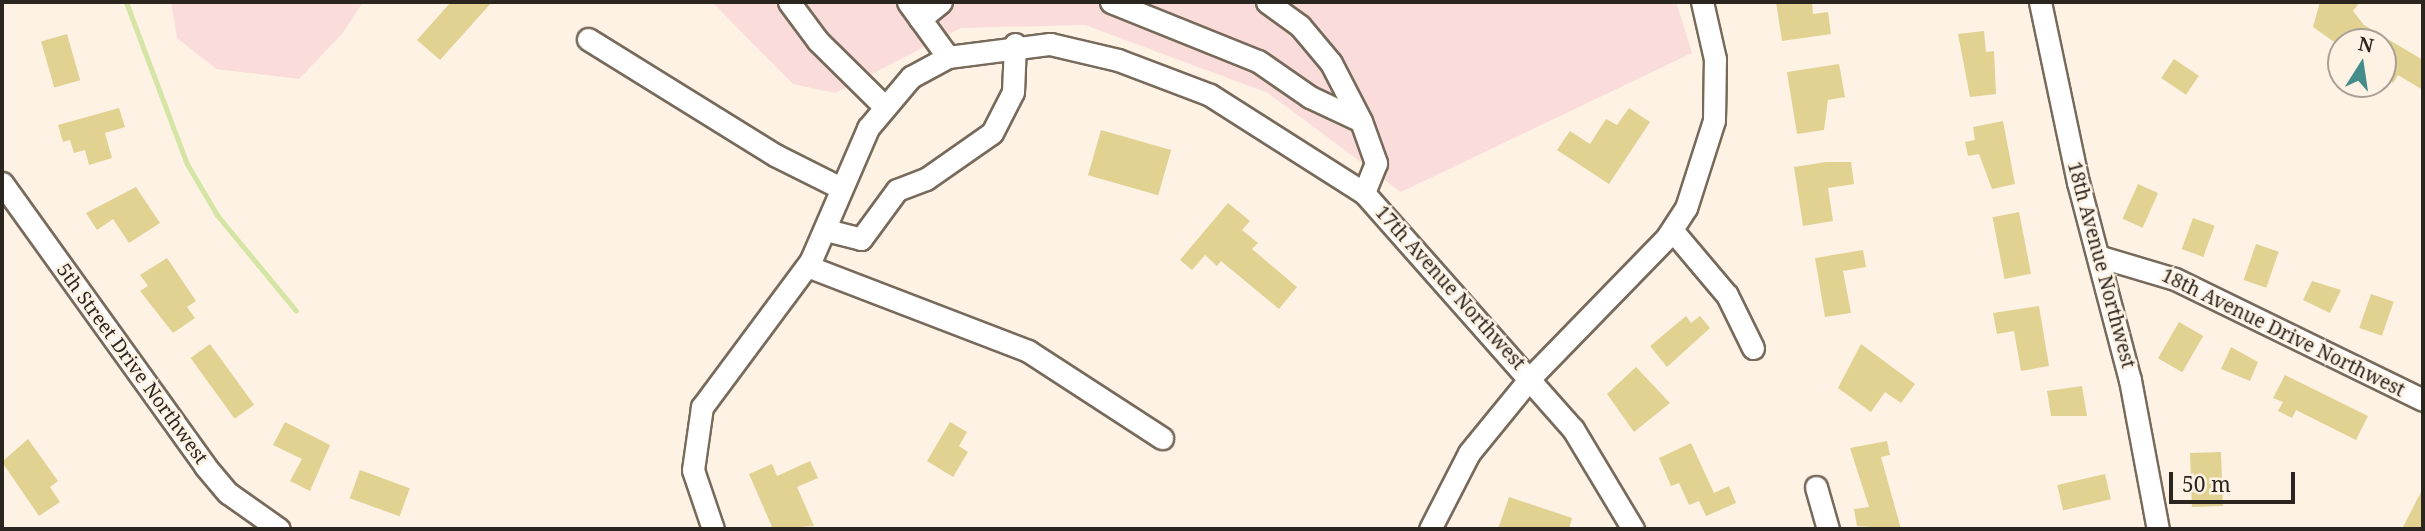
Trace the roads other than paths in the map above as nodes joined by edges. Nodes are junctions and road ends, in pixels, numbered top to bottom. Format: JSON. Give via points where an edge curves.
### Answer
{"nodes":[{"id":1,"x":789,"y":2,"type":"edge"},
{"id":2,"x":941,"y":2,"type":"edge"},
{"id":3,"x":1111,"y":2,"type":"edge"},
{"id":4,"x":1267,"y":2,"type":"edge"},
{"id":5,"x":1702,"y":2,"type":"edge"},
{"id":6,"x":2040,"y":2,"type":"edge"},
{"id":7,"x":1141,"y":7,"type":"edge"},
{"id":8,"x":914,"y":10,"type":"edge"},
{"id":9,"x":588,"y":38,"type":"dead end"},
{"id":10,"x":1016,"y":44,"type":"junction"},
{"id":11,"x":948,"y":57,"type":"junction"},
{"id":12,"x":885,"y":107,"type":"junction"},
{"id":13,"x":1361,"y":121,"type":"junction"},
{"id":14,"x":2,"y":183,"type":"edge"},
{"id":15,"x":841,"y":188,"type":"junction"},
{"id":16,"x":1364,"y":193,"type":"junction"},
{"id":17,"x":826,"y":230,"type":"junction"},
{"id":18,"x":1672,"y":230,"type":"junction"},
{"id":19,"x":2101,"y":257,"type":"junction"},
{"id":20,"x":807,"y":266,"type":"junction"},
{"id":21,"x":1753,"y":348,"type":"dead end"},
{"id":22,"x":1531,"y":377,"type":"junction"},
{"id":23,"x":2420,"y":392,"type":"edge"},
{"id":24,"x":1162,"y":438,"type":"dead end"},
{"id":25,"x":1816,"y":487,"type":"dead end"},
{"id":26,"x":279,"y":529,"type":"edge"},
{"id":27,"x":713,"y":529,"type":"edge"},
{"id":28,"x":1430,"y":529,"type":"edge"},
{"id":29,"x":1633,"y":529,"type":"edge"},
{"id":30,"x":1828,"y":529,"type":"edge"},
{"id":31,"x":2158,"y":529,"type":"edge"}],
"edges":[{"from":1,"to":12,"type":"street","via":[[818,41]]},
{"from":2,"to":8,"type":"street"},
{"from":3,"to":7,"type":"street"},
{"from":4,"to":13,"type":"street","via":[[1300,26],[1331,64]]},
{"from":5,"to":18,"type":"street","via":[[1715,59],[1714,121],[1695,187]]},
{"from":6,"to":19,"type":"street","name":"18th Avenue Northwest","via":[[2078,182]]},
{"from":7,"to":13,"type":"street","via":[[1258,61],[1310,97]]},
{"from":8,"to":11,"type":"street"},
{"from":9,"to":15,"type":"street","via":[[775,155]]},
{"from":10,"to":11,"type":"street","name":"17th Avenue Northwest"},
{"from":10,"to":16,"type":"street","name":"17th Avenue Northwest","via":[[1081,50],[1169,77],[1237,109]]},
{"from":10,"to":17,"type":"street","via":[[1013,92],[992,134],[926,179],[897,190],[861,239]]},
{"from":11,"to":12,"type":"street","name":"17th Avenue Northwest","via":[[911,78]]},
{"from":12,"to":15,"type":"street","name":"17th Avenue Northwest","via":[[851,159]]},
{"from":13,"to":16,"type":"street","via":[[1376,163]]},
{"from":14,"to":26,"type":"street","name":"5th Street Drive Northwest","via":[[205,466],[228,493]]},
{"from":15,"to":17,"type":"street","name":"17th Avenue Northwest"},
{"from":16,"to":22,"type":"street","name":"17th Avenue Northwest"},
{"from":17,"to":20,"type":"street","name":"17th Avenue Northwest"},
{"from":18,"to":21,"type":"street","via":[[1727,295]]},
{"from":18,"to":22,"type":"street"},
{"from":19,"to":23,"type":"street","name":"18th Avenue Drive Northwest","via":[[2175,279]]},
{"from":19,"to":31,"type":"street","name":"18th Avenue Northwest"},
{"from":20,"to":24,"type":"street","via":[[1028,351]]},
{"from":20,"to":27,"type":"street","name":"17th Avenue Northwest","via":[[702,407],[693,470]]},
{"from":22,"to":28,"type":"street","via":[[1463,462]]},
{"from":22,"to":29,"type":"street","name":"17th Avenue Northwest","via":[[1601,468]]},
{"from":25,"to":30,"type":"street"}]}
